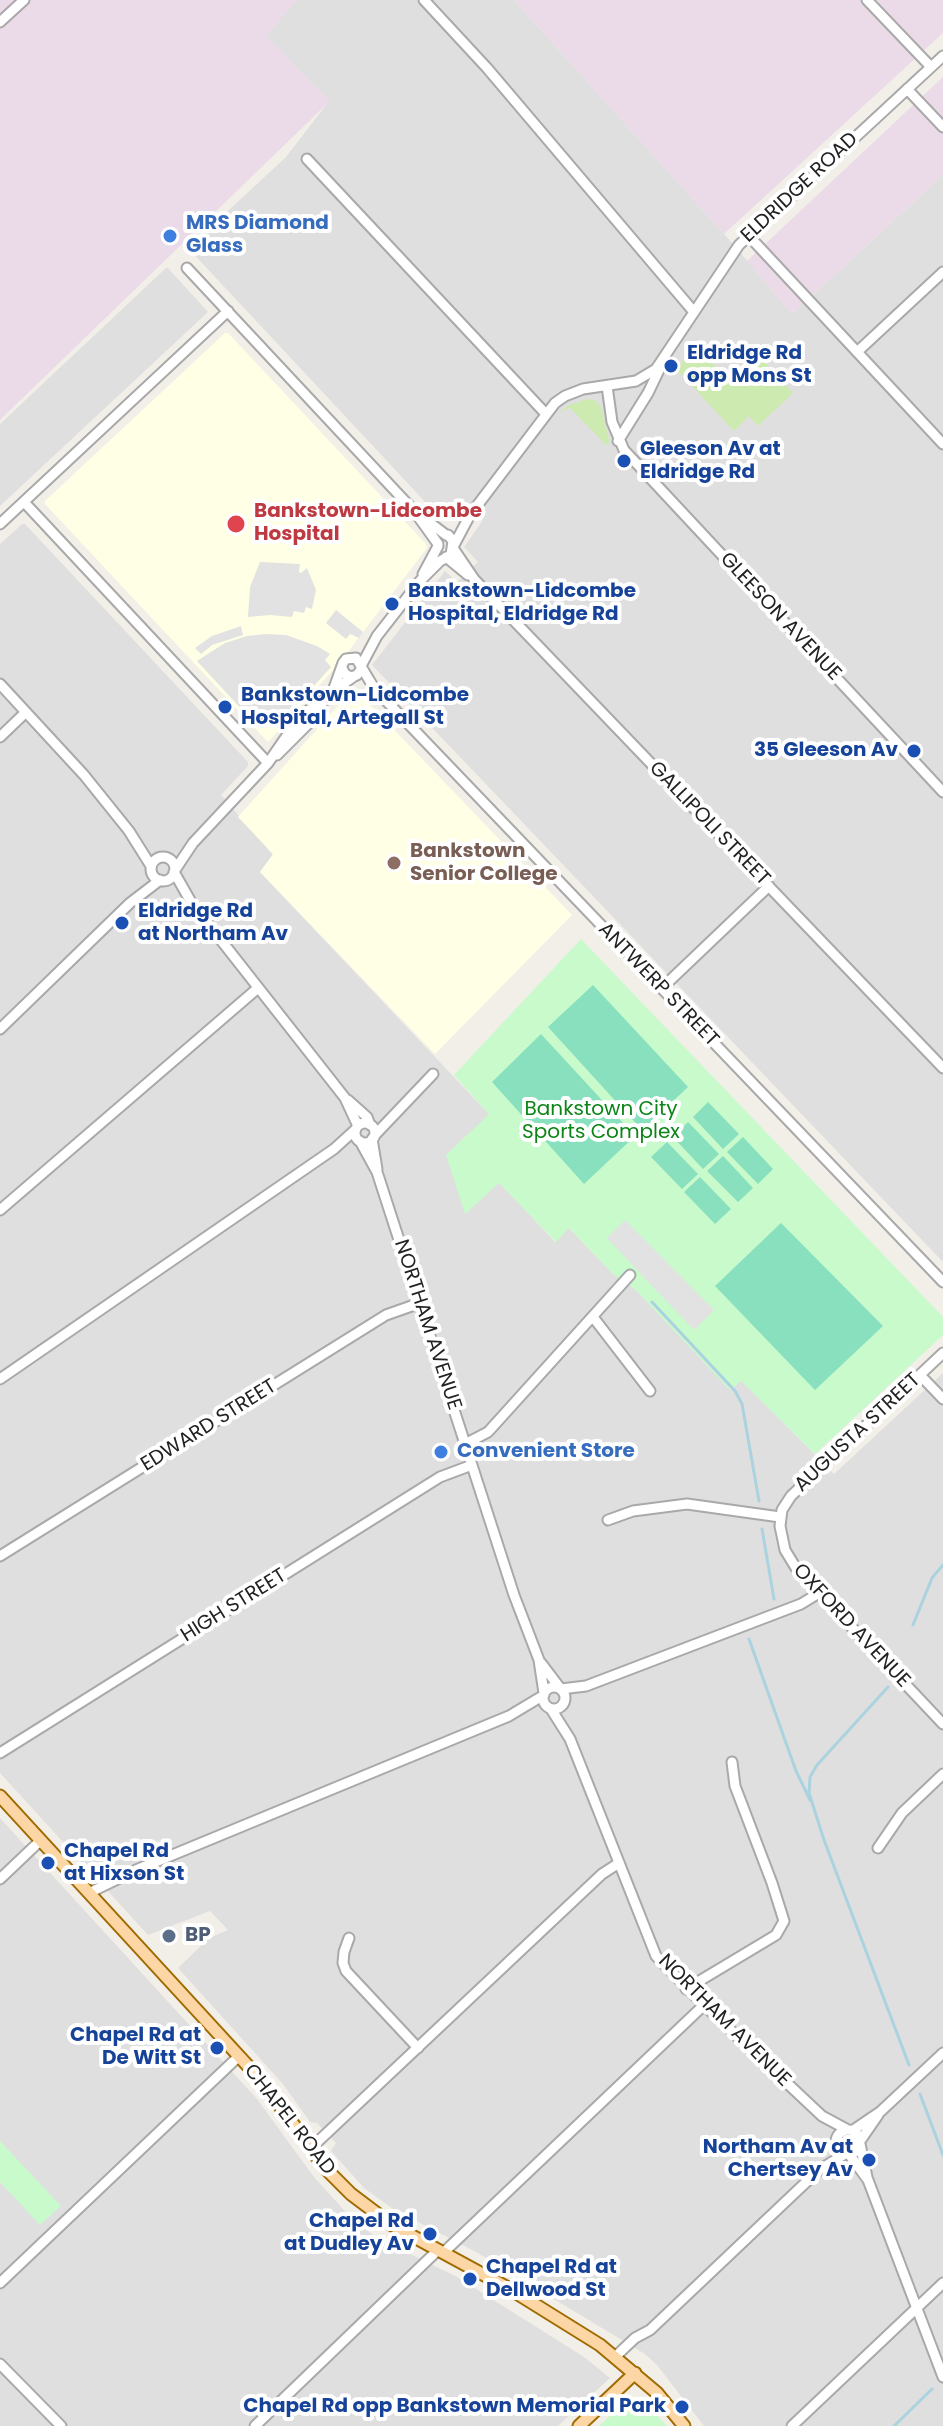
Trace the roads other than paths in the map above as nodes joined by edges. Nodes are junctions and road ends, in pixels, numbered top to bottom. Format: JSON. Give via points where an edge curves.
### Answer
{"nodes":[{"id":1,"x":24,"y":0,"type":"edge"},
{"id":2,"x":424,"y":0,"type":"edge"},
{"id":3,"x":867,"y":0,"type":"edge"},
{"id":4,"x":0,"y":22,"type":"edge"},
{"id":5,"x":943,"y":56,"type":"edge"},
{"id":6,"x":931,"y":67,"type":"junction"},
{"id":7,"x":907,"y":89,"type":"junction"},
{"id":8,"x":943,"y":127,"type":"edge"},
{"id":9,"x":307,"y":159,"type":"dead end"},
{"id":10,"x":748,"y":235,"type":"junction"},
{"id":11,"x":187,"y":268,"type":"dead end"},
{"id":12,"x":943,"y":272,"type":"edge"},
{"id":13,"x":228,"y":311,"type":"junction"},
{"id":14,"x":694,"y":312,"type":"junction"},
{"id":15,"x":857,"y":352,"type":"junction"},
{"id":16,"x":664,"y":359,"type":"junction"},
{"id":17,"x":607,"y":386,"type":"junction"},
{"id":18,"x":546,"y":414,"type":"junction"},
{"id":19,"x":618,"y":441,"type":"junction"},
{"id":20,"x":943,"y":444,"type":"edge"},
{"id":21,"x":24,"y":502,"type":"junction"},
{"id":22,"x":415,"y":512,"type":"junction"},
{"id":23,"x":470,"y":515,"type":"junction"},
{"id":24,"x":0,"y":524,"type":"edge"},
{"id":25,"x":447,"y":535,"type":"junction"},
{"id":26,"x":438,"y":545,"type":"junction"},
{"id":27,"x":449,"y":552,"type":"junction"},
{"id":28,"x":420,"y":581,"type":"junction"},
{"id":29,"x":377,"y":636,"type":"junction"},
{"id":30,"x":353,"y":657,"type":"junction"},
{"id":31,"x":362,"y":667,"type":"junction"},
{"id":32,"x":342,"y":668,"type":"junction"},
{"id":33,"x":354,"y":676,"type":"junction"},
{"id":34,"x":0,"y":684,"type":"edge"},
{"id":35,"x":374,"y":688,"type":"junction"},
{"id":36,"x":333,"y":691,"type":"junction"},
{"id":37,"x":26,"y":712,"type":"junction"},
{"id":38,"x":0,"y":737,"type":"edge"},
{"id":39,"x":268,"y":763,"type":"junction"},
{"id":40,"x":943,"y":792,"type":"edge"},
{"id":41,"x":129,"y":831,"type":"junction"},
{"id":42,"x":193,"y":843,"type":"junction"},
{"id":43,"x":163,"y":858,"type":"junction"},
{"id":44,"x":152,"y":869,"type":"junction"},
{"id":45,"x":174,"y":871,"type":"junction"},
{"id":46,"x":161,"y":880,"type":"junction"},
{"id":47,"x":769,"y":886,"type":"junction"},
{"id":48,"x":191,"y":902,"type":"junction"},
{"id":49,"x":130,"y":903,"type":"junction"},
{"id":50,"x":258,"y":988,"type":"junction"},
{"id":51,"x":662,"y":988,"type":"junction"},
{"id":52,"x":0,"y":1029,"type":"edge"},
{"id":53,"x":943,"y":1068,"type":"edge"},
{"id":54,"x":433,"y":1074,"type":"dead end"},
{"id":55,"x":345,"y":1098,"type":"junction"},
{"id":56,"x":357,"y":1127,"type":"junction"},
{"id":57,"x":372,"y":1132,"type":"junction"},
{"id":58,"x":359,"y":1141,"type":"junction"},
{"id":59,"x":334,"y":1149,"type":"junction"},
{"id":60,"x":377,"y":1172,"type":"junction"},
{"id":61,"x":0,"y":1210,"type":"edge"},
{"id":62,"x":630,"y":1275,"type":"dead end"},
{"id":63,"x":943,"y":1282,"type":"edge"},
{"id":64,"x":420,"y":1303,"type":"junction"},
{"id":65,"x":593,"y":1317,"type":"junction"},
{"id":66,"x":943,"y":1353,"type":"edge"},
{"id":67,"x":920,"y":1375,"type":"junction"},
{"id":68,"x":0,"y":1379,"type":"edge"},
{"id":69,"x":650,"y":1391,"type":"dead end"},
{"id":70,"x":943,"y":1399,"type":"edge"},
{"id":71,"x":465,"y":1444,"type":"junction"},
{"id":72,"x":472,"y":1465,"type":"junction"},
{"id":73,"x":780,"y":1517,"type":"junction"},
{"id":74,"x":608,"y":1520,"type":"dead end"},
{"id":75,"x":0,"y":1556,"type":"edge"},
{"id":76,"x":819,"y":1593,"type":"junction"},
{"id":77,"x":539,"y":1660,"type":"junction"},
{"id":78,"x":586,"y":1686,"type":"junction"},
{"id":79,"x":560,"y":1689,"type":"junction"},
{"id":80,"x":544,"y":1694,"type":"junction"},
{"id":81,"x":564,"y":1704,"type":"junction"},
{"id":82,"x":549,"y":1708,"type":"junction"},
{"id":83,"x":509,"y":1716,"type":"junction"},
{"id":84,"x":943,"y":1724,"type":"edge"},
{"id":85,"x":570,"y":1739,"type":"junction"},
{"id":86,"x":0,"y":1753,"type":"edge"},
{"id":87,"x":732,"y":1762,"type":"dead end"},
{"id":88,"x":943,"y":1774,"type":"edge"},
{"id":89,"x":0,"y":1796,"type":"edge"},
{"id":90,"x":41,"y":1840,"type":"junction"},
{"id":91,"x":878,"y":1848,"type":"dead end"},
{"id":92,"x":619,"y":1863,"type":"junction"},
{"id":93,"x":0,"y":1879,"type":"edge"},
{"id":94,"x":89,"y":1893,"type":"junction"},
{"id":95,"x":349,"y":1938,"type":"dead end"},
{"id":96,"x":686,"y":1989,"type":"junction"},
{"id":97,"x":704,"y":2005,"type":"junction"},
{"id":98,"x":418,"y":2048,"type":"junction"},
{"id":99,"x":943,"y":2053,"type":"edge"},
{"id":100,"x":239,"y":2056,"type":"junction"},
{"id":101,"x":880,"y":2112,"type":"junction"},
{"id":102,"x":822,"y":2116,"type":"junction"},
{"id":103,"x":850,"y":2131,"type":"junction"},
{"id":104,"x":837,"y":2141,"type":"junction"},
{"id":105,"x":860,"y":2142,"type":"junction"},
{"id":106,"x":311,"y":2148,"type":"junction"},
{"id":107,"x":847,"y":2154,"type":"junction"},
{"id":108,"x":819,"y":2170,"type":"junction"},
{"id":109,"x":868,"y":2180,"type":"junction"},
{"id":110,"x":441,"y":2251,"type":"junction"},
{"id":111,"x":0,"y":2283,"type":"edge"},
{"id":112,"x":943,"y":2283,"type":"edge"},
{"id":113,"x":917,"y":2308,"type":"junction"},
{"id":114,"x":616,"y":2356,"type":"junction"},
{"id":115,"x":0,"y":2364,"type":"edge"},
{"id":116,"x":635,"y":2373,"type":"junction"},
{"id":117,"x":943,"y":2377,"type":"edge"},
{"id":118,"x":61,"y":2426,"type":"edge"},
{"id":119,"x":255,"y":2426,"type":"edge"},
{"id":120,"x":579,"y":2426,"type":"edge"},
{"id":121,"x":684,"y":2426,"type":"edge"},
{"id":122,"x":792,"y":2426,"type":"edge"}],
"edges":[{"from":1,"to":4,"type":"street"},
{"from":2,"to":14,"type":"street"},
{"from":3,"to":6,"type":"street"},
{"from":5,"to":6,"type":"street","name":"ELDRIDGE ROAD"},
{"from":6,"to":7,"type":"street","name":"ELDRIDGE ROAD"},
{"from":7,"to":8,"type":"street"},
{"from":7,"to":10,"type":"street","name":"ELDRIDGE ROAD"},
{"from":9,"to":18,"type":"street"},
{"from":10,"to":14,"type":"street","name":"ELDRIDGE ROAD"},
{"from":10,"to":15,"type":"street"},
{"from":11,"to":13,"type":"street"},
{"from":12,"to":15,"type":"street"},
{"from":13,"to":21,"type":"street"},
{"from":13,"to":22,"type":"street"},
{"from":14,"to":16,"type":"street","name":"ELDRIDGE ROAD"},
{"from":15,"to":20,"type":"street"},
{"from":16,"to":17,"type":"street","name":"ELDRIDGE ROAD","via":[[636,381]]},
{"from":16,"to":19,"type":"street"},
{"from":17,"to":18,"type":"street","name":"ELDRIDGE ROAD","via":[[565,396]]},
{"from":17,"to":19,"type":"street"},
{"from":18,"to":23,"type":"street","name":"ELDRIDGE ROAD"},
{"from":19,"to":40,"type":"street","name":"GLEESON AVENUE"},
{"from":21,"to":24,"type":"street"},
{"from":21,"to":39,"type":"street"},
{"from":22,"to":25,"type":"street"},
{"from":22,"to":26,"type":"street"},
{"from":23,"to":25,"type":"street","name":"ELDRIDGE ROAD"},
{"from":23,"to":27,"type":"street","name":"ELDRIDGE ROAD"},
{"from":25,"to":26,"type":"street","name":"ELDRIDGE ROAD","via":[[439,537]]},
{"from":25,"to":27,"type":"street","via":[[452,539]]},
{"from":26,"to":27,"type":"street","via":[[439,554]]},
{"from":26,"to":28,"type":"street","name":"ELDRIDGE ROAD"},
{"from":27,"to":28,"type":"street","name":"ELDRIDGE ROAD"},
{"from":27,"to":47,"type":"street","name":"GALLIPOLI STREET"},
{"from":28,"to":29,"type":"street","name":"ELDRIDGE ROAD"},
{"from":29,"to":30,"type":"street","name":"ELDRIDGE ROAD"},
{"from":29,"to":31,"type":"street","name":"ELDRIDGE ROAD"},
{"from":30,"to":31,"type":"street"},
{"from":30,"to":32,"type":"street"},
{"from":31,"to":33,"type":"street"},
{"from":31,"to":35,"type":"street","name":"ANTWERP STREET"},
{"from":32,"to":33,"type":"street"},
{"from":32,"to":36,"type":"street"},
{"from":33,"to":35,"type":"street","name":"ANTWERP STREET"},
{"from":33,"to":36,"type":"street"},
{"from":34,"to":37,"type":"street"},
{"from":35,"to":51,"type":"street","name":"ANTWERP STREET"},
{"from":36,"to":39,"type":"street","via":[[309,710]]},
{"from":37,"to":38,"type":"street"},
{"from":37,"to":41,"type":"street"},
{"from":39,"to":42,"type":"street"},
{"from":41,"to":43,"type":"street"},
{"from":41,"to":44,"type":"street"},
{"from":42,"to":43,"type":"street"},
{"from":42,"to":45,"type":"street"},
{"from":43,"to":44,"type":"street"},
{"from":43,"to":45,"type":"street","via":[[173,862]]},
{"from":44,"to":46,"type":"street"},
{"from":44,"to":49,"type":"street"},
{"from":45,"to":46,"type":"street"},
{"from":45,"to":48,"type":"street"},
{"from":46,"to":48,"type":"street"},
{"from":46,"to":49,"type":"street"},
{"from":47,"to":51,"type":"street"},
{"from":47,"to":53,"type":"street","name":"GALLIPOLI STREET"},
{"from":48,"to":50,"type":"street"},
{"from":49,"to":52,"type":"street"},
{"from":50,"to":55,"type":"street"},
{"from":50,"to":61,"type":"street"},
{"from":51,"to":63,"type":"street","name":"ANTWERP STREET"},
{"from":54,"to":57,"type":"street"},
{"from":55,"to":56,"type":"street"},
{"from":55,"to":57,"type":"street","via":[[367,1117]]},
{"from":56,"to":57,"type":"street","via":[[363,1123]]},
{"from":56,"to":58,"type":"street"},
{"from":56,"to":59,"type":"street"},
{"from":57,"to":58,"type":"street","via":[[366,1142]]},
{"from":57,"to":60,"type":"street","name":"NORTHAM AVENUE"},
{"from":58,"to":59,"type":"street"},
{"from":58,"to":60,"type":"street","name":"NORTHAM AVENUE"},
{"from":59,"to":68,"type":"street"},
{"from":60,"to":64,"type":"street","name":"NORTHAM AVENUE"},
{"from":62,"to":65,"type":"street"},
{"from":64,"to":71,"type":"street","name":"NORTHAM AVENUE"},
{"from":64,"to":75,"type":"street","name":"EDWARD STREET","via":[[386,1315]]},
{"from":65,"to":69,"type":"street"},
{"from":65,"to":71,"type":"street","via":[[488,1432]]},
{"from":66,"to":67,"type":"street","name":"AUGUSTA STREET"},
{"from":67,"to":70,"type":"street"},
{"from":67,"to":73,"type":"street","name":"AUGUSTA STREET","via":[[791,1496]]},
{"from":71,"to":72,"type":"street","name":"NORTHAM AVENUE"},
{"from":72,"to":77,"type":"street","name":"NORTHAM AVENUE"},
{"from":72,"to":86,"type":"street","name":"HIGH STREET","via":[[440,1477]]},
{"from":73,"to":74,"type":"street","via":[[687,1504]]},
{"from":73,"to":76,"type":"street","name":"OXFORD AVENUE","via":[[788,1556]]},
{"from":76,"to":78,"type":"street"},
{"from":76,"to":84,"type":"street","name":"OXFORD AVENUE"},
{"from":77,"to":79,"type":"street","name":"NORTHAM AVENUE"},
{"from":77,"to":80,"type":"street","name":"NORTHAM AVENUE"},
{"from":78,"to":79,"type":"street"},
{"from":78,"to":81,"type":"street"},
{"from":79,"to":80,"type":"street"},
{"from":79,"to":81,"type":"street"},
{"from":80,"to":82,"type":"street"},
{"from":80,"to":83,"type":"street"},
{"from":81,"to":82,"type":"street"},
{"from":81,"to":85,"type":"street","name":"NORTHAM AVENUE"},
{"from":82,"to":83,"type":"street"},
{"from":82,"to":85,"type":"street","name":"NORTHAM AVENUE"},
{"from":83,"to":94,"type":"street"},
{"from":85,"to":92,"type":"street","name":"NORTHAM AVENUE"},
{"from":87,"to":96,"type":"street","via":[[735,1786],[784,1921],[776,1935]]},
{"from":88,"to":91,"type":"street","via":[[902,1813]]},
{"from":89,"to":90,"type":"main road","name":"CHAPEL ROAD"},
{"from":90,"to":93,"type":"street"},
{"from":90,"to":94,"type":"main road","name":"CHAPEL ROAD"},
{"from":92,"to":96,"type":"street","name":"NORTHAM AVENUE","via":[[656,1956]]},
{"from":92,"to":98,"type":"street"},
{"from":94,"to":100,"type":"main road","name":"CHAPEL ROAD"},
{"from":95,"to":98,"type":"street","via":[[346,1971]]},
{"from":96,"to":97,"type":"street","name":"NORTHAM AVENUE"},
{"from":97,"to":102,"type":"street","name":"NORTHAM AVENUE"},
{"from":97,"to":110,"type":"street"},
{"from":98,"to":106,"type":"street"},
{"from":99,"to":101,"type":"street"},
{"from":100,"to":106,"type":"main road","name":"CHAPEL ROAD"},
{"from":100,"to":111,"type":"street"},
{"from":101,"to":103,"type":"street"},
{"from":101,"to":105,"type":"street"},
{"from":102,"to":103,"type":"street","name":"NORTHAM AVENUE"},
{"from":102,"to":104,"type":"street","name":"NORTHAM AVENUE"},
{"from":103,"to":104,"type":"street","via":[[840,2133]]},
{"from":103,"to":105,"type":"street"},
{"from":104,"to":107,"type":"street"},
{"from":104,"to":108,"type":"street"},
{"from":105,"to":107,"type":"street"},
{"from":105,"to":109,"type":"street"},
{"from":106,"to":110,"type":"main road","name":"CHAPEL ROAD","via":[[360,2202]]},
{"from":107,"to":108,"type":"street"},
{"from":107,"to":109,"type":"street"},
{"from":108,"to":114,"type":"street"},
{"from":109,"to":113,"type":"street"},
{"from":110,"to":114,"type":"main road","name":"CHAPEL ROAD"},
{"from":110,"to":119,"type":"street"},
{"from":112,"to":113,"type":"street"},
{"from":113,"to":117,"type":"street"},
{"from":113,"to":122,"type":"street"},
{"from":114,"to":116,"type":"main road","name":"CHAPEL ROAD"},
{"from":115,"to":118,"type":"street"},
{"from":116,"to":120,"type":"main road"},
{"from":116,"to":121,"type":"main road","name":"CHAPEL ROAD"}]}
